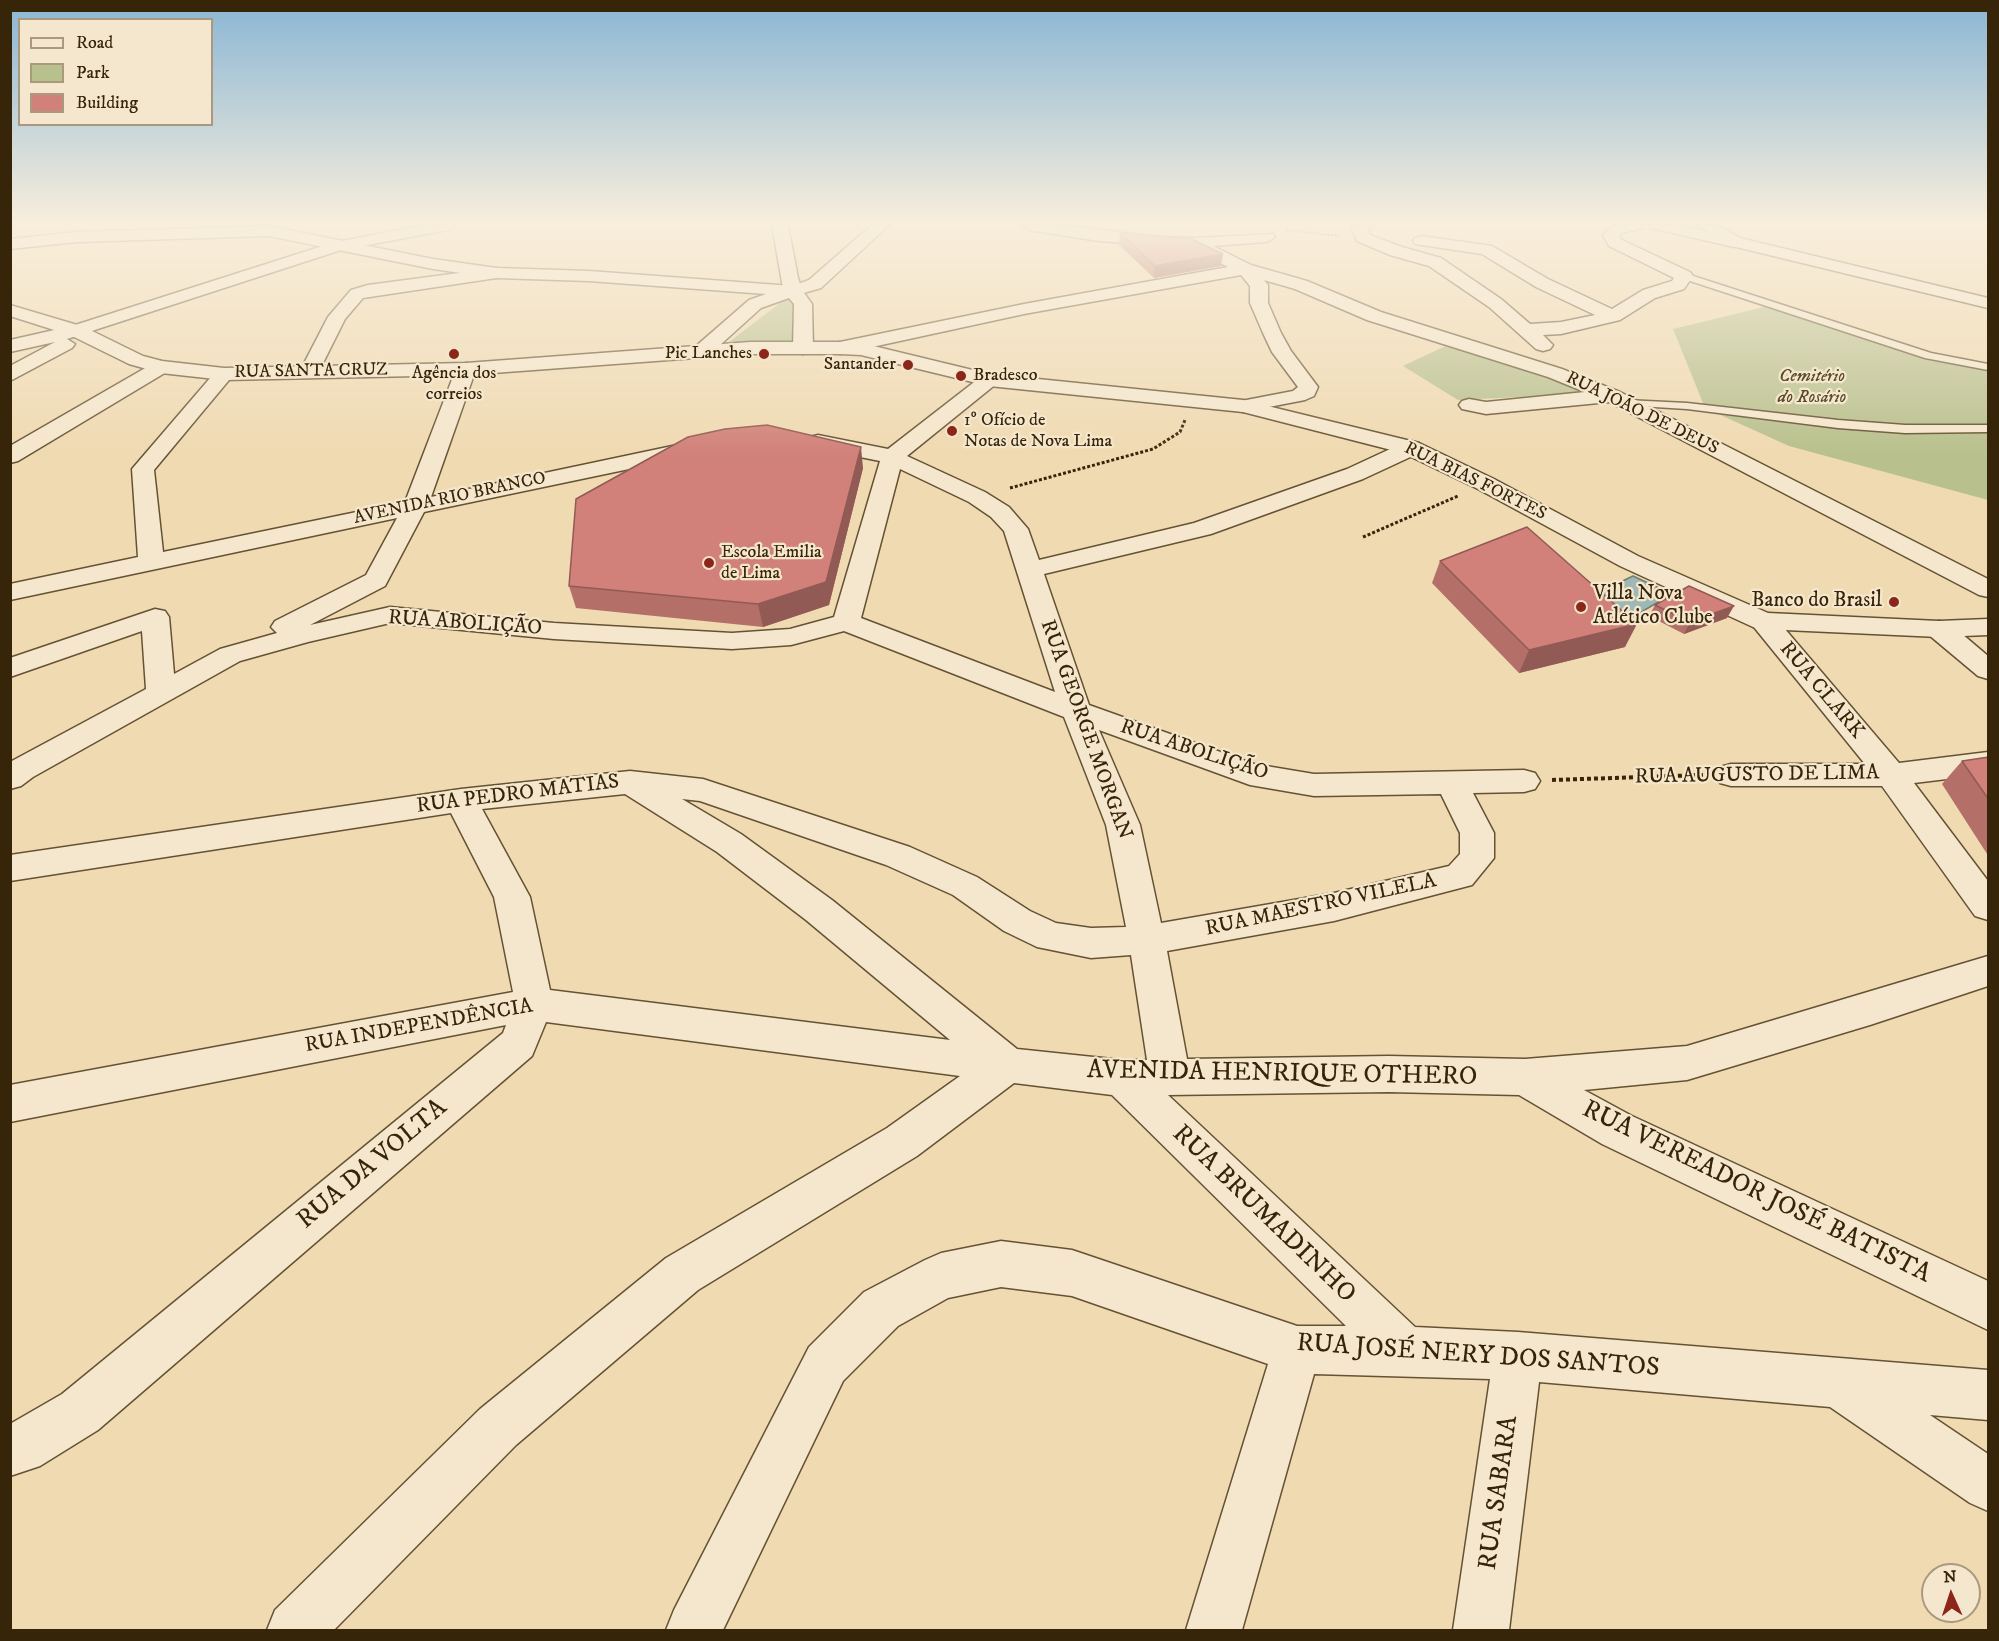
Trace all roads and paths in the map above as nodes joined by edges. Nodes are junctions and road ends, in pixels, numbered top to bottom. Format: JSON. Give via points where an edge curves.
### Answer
{"nodes":[{"id":1,"x":173,"y":302,"type":"edge"},
{"id":2,"x":350,"y":302,"type":"edge"},
{"id":3,"x":760,"y":302,"type":"edge"},
{"id":4,"x":801,"y":302,"type":"edge"},
{"id":5,"x":1065,"y":302,"type":"edge"},
{"id":6,"x":1259,"y":302,"type":"edge"},
{"id":7,"x":1340,"y":302,"type":"edge"},
{"id":8,"x":1493,"y":302,"type":"edge"},
{"id":9,"x":1582,"y":302,"type":"edge"},
{"id":10,"x":1637,"y":302,"type":"edge"},
{"id":11,"x":1762,"y":302,"type":"edge"},
{"id":12,"x":10,"y":310,"type":"edge"},
{"id":13,"x":1613,"y":316,"type":"junction"},
{"id":14,"x":1528,"y":330,"type":"junction"},
{"id":15,"x":80,"y":333,"type":"junction"},
{"id":16,"x":10,"y":346,"type":"edge"},
{"id":17,"x":803,"y":348,"type":"junction"},
{"id":18,"x":840,"y":348,"type":"junction"},
{"id":19,"x":702,"y":351,"type":"junction"},
{"id":20,"x":160,"y":367,"type":"junction"},
{"id":21,"x":1989,"y":367,"type":"edge"},
{"id":22,"x":466,"y":369,"type":"junction"},
{"id":23,"x":309,"y":373,"type":"junction"},
{"id":24,"x":1555,"y":373,"type":"junction"},
{"id":25,"x":224,"y":374,"type":"junction"},
{"id":26,"x":10,"y":375,"type":"edge"},
{"id":27,"x":989,"y":380,"type":"junction"},
{"id":28,"x":1619,"y":399,"type":"junction"},
{"id":29,"x":1192,"y":400,"type":"junction"},
{"id":30,"x":1469,"y":405,"type":"dead end"},
{"id":31,"x":1243,"y":406,"type":"junction"},
{"id":32,"x":1989,"y":429,"type":"edge"},
{"id":33,"x":793,"y":438,"type":"edge"},
{"id":34,"x":718,"y":443,"type":"edge"},
{"id":35,"x":1411,"y":447,"type":"junction"},
{"id":36,"x":10,"y":456,"type":"edge"},
{"id":37,"x":892,"y":457,"type":"junction"},
{"id":38,"x":1486,"y":484,"type":"junction"},
{"id":39,"x":977,"y":497,"type":"junction"},
{"id":40,"x":415,"y":507,"type":"junction"},
{"id":41,"x":1363,"y":537,"type":"dead end"},
{"id":42,"x":151,"y":562,"type":"junction"},
{"id":43,"x":1029,"y":570,"type":"junction"},
{"id":44,"x":376,"y":580,"type":"junction"},
{"id":45,"x":1989,"y":589,"type":"edge"},
{"id":46,"x":10,"y":592,"type":"edge"},
{"id":47,"x":390,"y":615,"type":"junction"},
{"id":48,"x":1763,"y":621,"type":"junction"},
{"id":49,"x":846,"y":622,"type":"junction"},
{"id":50,"x":1989,"y":627,"type":"edge"},
{"id":51,"x":1945,"y":634,"type":"junction"},
{"id":52,"x":1989,"y":638,"type":"edge"},
{"id":53,"x":230,"y":655,"type":"junction"},
{"id":54,"x":10,"y":668,"type":"edge"},
{"id":55,"x":1989,"y":670,"type":"edge"},
{"id":56,"x":161,"y":694,"type":"junction"},
{"id":57,"x":1076,"y":711,"type":"junction"},
{"id":58,"x":1989,"y":763,"type":"edge"},
{"id":59,"x":1731,"y":775,"type":"joint"},
{"id":60,"x":1891,"y":775,"type":"junction"},
{"id":61,"x":10,"y":778,"type":"edge"},
{"id":62,"x":1524,"y":781,"type":"joint"},
{"id":63,"x":630,"y":782,"type":"junction"},
{"id":64,"x":1451,"y":782,"type":"junction"},
{"id":65,"x":460,"y":800,"type":"junction"},
{"id":66,"x":10,"y":868,"type":"edge"},
{"id":67,"x":1989,"y":906,"type":"edge"},
{"id":68,"x":1147,"y":940,"type":"junction"},
{"id":69,"x":1989,"y":971,"type":"edge"},
{"id":70,"x":534,"y":1004,"type":"junction"},
{"id":71,"x":1008,"y":1065,"type":"junction"},
{"id":72,"x":1170,"y":1076,"type":"junction"},
{"id":73,"x":1525,"y":1077,"type":"junction"},
{"id":74,"x":1122,"y":1078,"type":"junction"},
{"id":75,"x":10,"y":1104,"type":"edge"},
{"id":76,"x":1989,"y":1307,"type":"edge"},
{"id":77,"x":1297,"y":1350,"type":"junction"},
{"id":78,"x":1405,"y":1351,"type":"junction"},
{"id":79,"x":1518,"y":1356,"type":"junction"},
{"id":80,"x":1841,"y":1384,"type":"junction"},
{"id":81,"x":1989,"y":1395,"type":"edge"},
{"id":82,"x":16,"y":1449,"type":"edge"},
{"id":83,"x":1989,"y":1485,"type":"edge"},
{"id":84,"x":295,"y":1630,"type":"edge"},
{"id":85,"x":694,"y":1630,"type":"edge"},
{"id":86,"x":1214,"y":1630,"type":"edge"},
{"id":87,"x":1481,"y":1630,"type":"edge"}],
"edges":[{"from":1,"to":15,"type":"street"},
{"from":2,"to":23,"type":"street","via":[[337,317]]},
{"from":3,"to":19,"type":"street"},
{"from":4,"to":17,"type":"street"},
{"from":5,"to":18,"type":"street"},
{"from":6,"to":31,"type":"street","via":[[1277,342],[1308,387],[1298,396]]},
{"from":7,"to":24,"type":"street","name":"RUA JOÃO DE DEUS"},
{"from":8,"to":14,"type":"street"},
{"from":9,"to":13,"type":"street"},
{"from":10,"to":13,"type":"street"},
{"from":11,"to":21,"type":"lane","via":[[1929,356]]},
{"from":12,"to":15,"type":"street","name":"RUA SANTA CRUZ"},
{"from":13,"to":14,"type":"street","via":[[1561,328]]},
{"from":14,"to":24,"type":"street","via":[[1553,356]]},
{"from":15,"to":16,"type":"street"},
{"from":15,"to":20,"type":"street","name":"RUA SANTA CRUZ"},
{"from":15,"to":26,"type":"street"},
{"from":17,"to":18,"type":"street","name":"RUA BIAS FORTES"},
{"from":17,"to":19,"type":"street","name":"RUA SANTA CRUZ"},
{"from":18,"to":27,"type":"street","name":"RUA BIAS FORTES","via":[[861,349]]},
{"from":19,"to":22,"type":"street","name":"RUA SANTA CRUZ"},
{"from":20,"to":25,"type":"street","name":"RUA SANTA CRUZ"},
{"from":20,"to":36,"type":"street"},
{"from":22,"to":23,"type":"street","name":"RUA SANTA CRUZ"},
{"from":22,"to":40,"type":"street"},
{"from":23,"to":25,"type":"street","name":"RUA SANTA CRUZ"},
{"from":24,"to":28,"type":"street","name":"RUA JOÃO DE DEUS"},
{"from":25,"to":42,"type":"street","via":[[143,469]]},
{"from":27,"to":29,"type":"street","name":"RUA BIAS FORTES"},
{"from":27,"to":37,"type":"street"},
{"from":28,"to":30,"type":"street","via":[[1486,408]]},
{"from":28,"to":32,"type":"lane","via":[[1849,425]]},
{"from":28,"to":45,"type":"street","name":"RUA JOÃO DE DEUS"},
{"from":29,"to":31,"type":"street","name":"RUA BIAS FORTES"},
{"from":29,"to":39,"type":"path","via":[[1180,432],[1153,449]]},
{"from":31,"to":35,"type":"street","name":"RUA BIAS FORTES"},
{"from":33,"to":37,"type":"street"},
{"from":34,"to":40,"type":"street","name":"AVENIDA RIO BRANCO"},
{"from":35,"to":38,"type":"street","name":"RUA BIAS FORTES"},
{"from":35,"to":43,"type":"street","via":[[1355,474],[1202,529]]},
{"from":37,"to":39,"type":"street","name":"RUA GEORGE MORGAN"},
{"from":37,"to":49,"type":"street"},
{"from":38,"to":41,"type":"path"},
{"from":38,"to":48,"type":"street","name":"RUA BIAS FORTES","via":[[1629,561]]},
{"from":39,"to":43,"type":"street","name":"RUA GEORGE MORGAN","via":[[1000,512],[1016,530]]},
{"from":40,"to":42,"type":"street","name":"AVENIDA RIO BRANCO"},
{"from":40,"to":44,"type":"street"},
{"from":42,"to":46,"type":"street","name":"AVENIDA RIO BRANCO"},
{"from":43,"to":57,"type":"street","name":"RUA GEORGE MORGAN"},
{"from":44,"to":47,"type":"street"},
{"from":44,"to":53,"type":"street"},
{"from":47,"to":49,"type":"street","name":"RUA ABOLIÇÃO","via":[[554,631],[732,641],[791,637]]},
{"from":47,"to":53,"type":"street","name":"RUA ABOLIÇÃO"},
{"from":48,"to":51,"type":"street","name":"RUA BIAS FORTES"},
{"from":48,"to":60,"type":"street","name":"RUA CLARK"},
{"from":49,"to":57,"type":"street","name":"RUA ABOLIÇÃO"},
{"from":50,"to":51,"type":"street","name":"RUA BIAS FORTES"},
{"from":51,"to":52,"type":"street","name":"RUA BIAS FORTES"},
{"from":51,"to":55,"type":"street"},
{"from":53,"to":56,"type":"street","name":"RUA ABOLIÇÃO"},
{"from":54,"to":56,"type":"street","via":[[155,617]]},
{"from":56,"to":61,"type":"street","name":"RUA ABOLIÇÃO"},
{"from":57,"to":64,"type":"street","name":"RUA ABOLIÇÃO","via":[[1250,774],[1314,785]]},
{"from":57,"to":68,"type":"street","name":"RUA GEORGE MORGAN","via":[[1123,825]]},
{"from":58,"to":60,"type":"street","name":"RUA AUGUSTO DE LIMA"},
{"from":59,"to":60,"type":"street","name":"RUA AUGUSTO DE LIMA"},
{"from":59,"to":62,"type":"path","name":"RUA AUGUSTO DE LIMA"},
{"from":60,"to":67,"type":"street","name":"RUA CLARK"},
{"from":62,"to":64,"type":"street","name":"RUA ABOLIÇÃO"},
{"from":63,"to":65,"type":"street","name":"RUA PEDRO MATIAS"},
{"from":63,"to":68,"type":"street","name":"RUA MAESTRO VILELA","via":[[703,790],[898,856],[965,886],[1017,921],[1050,937],[1091,943]]},
{"from":63,"to":71,"type":"street","name":"RUA PEDRO MATIAS","via":[[729,843],[819,910]]},
{"from":64,"to":68,"type":"street","name":"RUA MAESTRO VILELA","via":[[1477,832],[1477,858],[1460,876],[1334,907]]},
{"from":65,"to":66,"type":"street","name":"RUA PEDRO MATIAS"},
{"from":65,"to":70,"type":"street","via":[[512,897]]},
{"from":68,"to":72,"type":"street","name":"RUA GEORGE MORGAN"},
{"from":69,"to":73,"type":"street","name":"AVENIDA HENRIQUE OTHERO","via":[[1687,1063]]},
{"from":70,"to":71,"type":"street","name":"RUA INDEPENDÊNCIA"},
{"from":70,"to":75,"type":"street","name":"RUA INDEPENDÊNCIA"},
{"from":70,"to":82,"type":"street","name":"RUA DA VOLTA","via":[[518,1044],[80,1412]]},
{"from":71,"to":74,"type":"street","name":"AVENIDA HENRIQUE OTHERO"},
{"from":71,"to":84,"type":"street","via":[[902,1142],[682,1274],[498,1427]]},
{"from":72,"to":73,"type":"street","name":"AVENIDA HENRIQUE OTHERO"},
{"from":72,"to":74,"type":"street","name":"AVENIDA HENRIQUE OTHERO"},
{"from":73,"to":76,"type":"street","name":"RUA VEREADOR JOSÉ BATISTA","via":[[1617,1130]]},
{"from":74,"to":78,"type":"street","name":"RUA BRUMADINHO"},
{"from":77,"to":78,"type":"street","name":"RUA JOSÉ NERY DOS SANTOS"},
{"from":77,"to":85,"type":"street","name":"RUA JOSÉ NERY DOS SANTOS","via":[[1072,1273],[1001,1264],[941,1276],[881,1309],[826,1364]]},
{"from":77,"to":86,"type":"street"},
{"from":78,"to":79,"type":"street","name":"RUA JOSÉ NERY DOS SANTOS"},
{"from":79,"to":80,"type":"street","name":"RUA JOSÉ NERY DOS SANTOS"},
{"from":79,"to":87,"type":"street","name":"RUA SABARA"},
{"from":80,"to":81,"type":"street","name":"RUA JOSÉ NERY DOS SANTOS"},
{"from":80,"to":83,"type":"street"}]}
